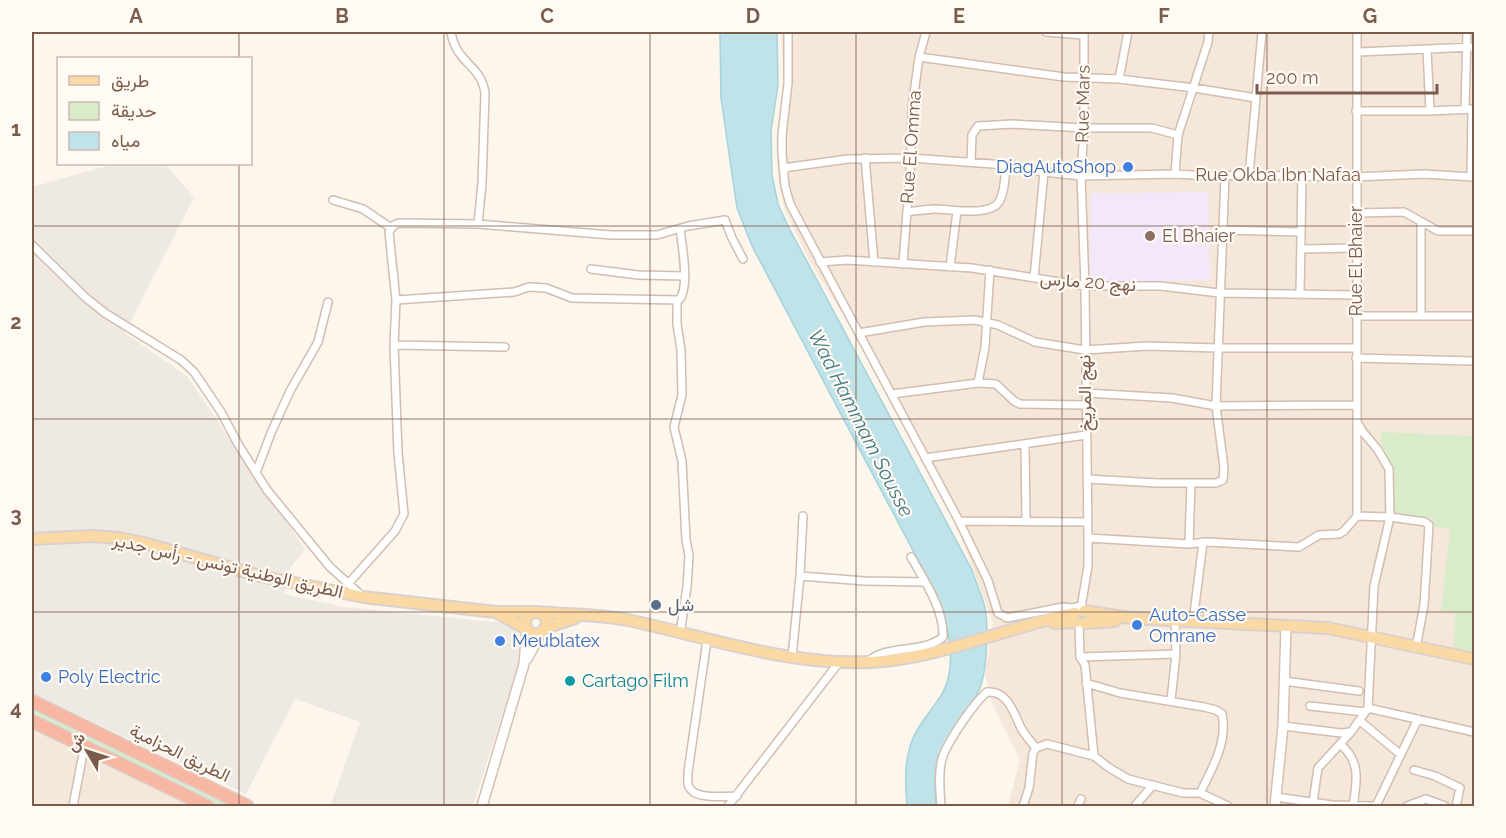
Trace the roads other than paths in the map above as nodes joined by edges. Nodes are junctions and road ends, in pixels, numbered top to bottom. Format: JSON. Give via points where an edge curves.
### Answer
{"nodes":[{"id":1,"x":451,"y":32,"type":"edge"},
{"id":2,"x":788,"y":32,"type":"edge"},
{"id":3,"x":926,"y":32,"type":"edge"},
{"id":4,"x":1046,"y":32,"type":"edge"},
{"id":5,"x":1128,"y":32,"type":"edge"},
{"id":6,"x":1210,"y":32,"type":"edge"},
{"id":7,"x":1262,"y":32,"type":"edge"},
{"id":8,"x":1357,"y":32,"type":"edge"},
{"id":9,"x":1467,"y":32,"type":"edge"},
{"id":10,"x":1084,"y":33,"type":"edge"},
{"id":11,"x":1471,"y":47,"type":"edge"},
{"id":12,"x":1426,"y":50,"type":"junction"},
{"id":13,"x":1358,"y":52,"type":"junction"},
{"id":14,"x":920,"y":57,"type":"junction"},
{"id":15,"x":1084,"y":79,"type":"junction"},
{"id":16,"x":1119,"y":79,"type":"junction"},
{"id":17,"x":1194,"y":88,"type":"junction"},
{"id":18,"x":1256,"y":98,"type":"junction"},
{"id":19,"x":1471,"y":109,"type":"edge"},
{"id":20,"x":1356,"y":111,"type":"junction"},
{"id":21,"x":1430,"y":111,"type":"junction"},
{"id":22,"x":1084,"y":128,"type":"junction"},
{"id":23,"x":1178,"y":135,"type":"junction"},
{"id":24,"x":865,"y":158,"type":"junction"},
{"id":25,"x":911,"y":158,"type":"junction"},
{"id":26,"x":971,"y":162,"type":"junction"},
{"id":27,"x":1006,"y":165,"type":"junction"},
{"id":28,"x":783,"y":168,"type":"junction"},
{"id":29,"x":1044,"y":172,"type":"junction"},
{"id":30,"x":1175,"y":174,"type":"junction"},
{"id":31,"x":1249,"y":175,"type":"junction"},
{"id":32,"x":1302,"y":175,"type":"junction"},
{"id":33,"x":1081,"y":176,"type":"junction"},
{"id":34,"x":1225,"y":176,"type":"junction"},
{"id":35,"x":1356,"y":177,"type":"junction"},
{"id":36,"x":1473,"y":177,"type":"edge"},
{"id":37,"x":333,"y":200,"type":"dead end"},
{"id":38,"x":957,"y":211,"type":"junction"},
{"id":39,"x":907,"y":212,"type":"junction"},
{"id":40,"x":1357,"y":213,"type":"junction"},
{"id":41,"x":1420,"y":222,"type":"junction"},
{"id":42,"x":478,"y":224,"type":"junction"},
{"id":43,"x":391,"y":228,"type":"junction"},
{"id":44,"x":680,"y":229,"type":"junction"},
{"id":45,"x":1222,"y":230,"type":"junction"},
{"id":46,"x":1474,"y":231,"type":"edge"},
{"id":47,"x":1301,"y":232,"type":"junction"},
{"id":48,"x":32,"y":245,"type":"edge"},
{"id":49,"x":1357,"y":248,"type":"junction"},
{"id":50,"x":1301,"y":249,"type":"junction"},
{"id":51,"x":743,"y":259,"type":"dead end"},
{"id":52,"x":819,"y":262,"type":"junction"},
{"id":53,"x":874,"y":262,"type":"junction"},
{"id":54,"x":903,"y":264,"type":"junction"},
{"id":55,"x":950,"y":267,"type":"junction"},
{"id":56,"x":591,"y":269,"type":"dead end"},
{"id":57,"x":990,"y":270,"type":"junction"},
{"id":58,"x":684,"y":276,"type":"junction"},
{"id":59,"x":1034,"y":278,"type":"junction"},
{"id":60,"x":1085,"y":286,"type":"junction"},
{"id":61,"x":1219,"y":293,"type":"junction"},
{"id":62,"x":1300,"y":295,"type":"junction"},
{"id":63,"x":1357,"y":295,"type":"junction"},
{"id":64,"x":396,"y":300,"type":"junction"},
{"id":65,"x":678,"y":300,"type":"junction"},
{"id":66,"x":328,"y":302,"type":"dead end"},
{"id":67,"x":1421,"y":315,"type":"junction"},
{"id":68,"x":1356,"y":316,"type":"junction"},
{"id":69,"x":1474,"y":316,"type":"edge"},
{"id":70,"x":987,"y":322,"type":"junction"},
{"id":71,"x":859,"y":333,"type":"junction"},
{"id":72,"x":394,"y":345,"type":"junction"},
{"id":73,"x":505,"y":347,"type":"dead end"},
{"id":74,"x":1218,"y":348,"type":"junction"},
{"id":75,"x":1356,"y":348,"type":"junction"},
{"id":76,"x":1085,"y":350,"type":"junction"},
{"id":77,"x":1356,"y":358,"type":"junction"},
{"id":78,"x":1474,"y":361,"type":"edge"},
{"id":79,"x":978,"y":383,"type":"junction"},
{"id":80,"x":1086,"y":393,"type":"junction"},
{"id":81,"x":892,"y":394,"type":"junction"},
{"id":82,"x":1086,"y":405,"type":"junction"},
{"id":83,"x":1356,"y":405,"type":"junction"},
{"id":84,"x":1216,"y":406,"type":"junction"},
{"id":85,"x":1356,"y":419,"type":"junction"},
{"id":86,"x":1086,"y":435,"type":"junction"},
{"id":87,"x":1025,"y":444,"type":"junction"},
{"id":88,"x":925,"y":458,"type":"junction"},
{"id":89,"x":256,"y":473,"type":"junction"},
{"id":90,"x":1088,"y":479,"type":"junction"},
{"id":91,"x":1191,"y":483,"type":"junction"},
{"id":92,"x":803,"y":516,"type":"dead end"},
{"id":93,"x":1357,"y":516,"type":"junction"},
{"id":94,"x":1390,"y":517,"type":"junction"},
{"id":95,"x":960,"y":521,"type":"junction"},
{"id":96,"x":1026,"y":521,"type":"junction"},
{"id":97,"x":1088,"y":522,"type":"junction"},
{"id":98,"x":1088,"y":538,"type":"junction"},
{"id":99,"x":32,"y":539,"type":"edge"},
{"id":100,"x":1203,"y":542,"type":"junction"},
{"id":101,"x":1188,"y":544,"type":"junction"},
{"id":102,"x":911,"y":556,"type":"dead end"},
{"id":103,"x":800,"y":576,"type":"junction"},
{"id":104,"x":925,"y":582,"type":"junction"},
{"id":105,"x":348,"y":584,"type":"junction"},
{"id":106,"x":363,"y":597,"type":"junction"},
{"id":107,"x":496,"y":612,"type":"junction"},
{"id":108,"x":535,"y":612,"type":"junction"},
{"id":109,"x":581,"y":616,"type":"junction"},
{"id":110,"x":1080,"y":616,"type":"junction"},
{"id":111,"x":1175,"y":620,"type":"junction"},
{"id":112,"x":1193,"y":622,"type":"junction"},
{"id":113,"x":1286,"y":627,"type":"junction"},
{"id":114,"x":527,"y":629,"type":"junction"},
{"id":115,"x":544,"y":630,"type":"junction"},
{"id":116,"x":680,"y":634,"type":"junction"},
{"id":117,"x":1372,"y":637,"type":"junction"},
{"id":118,"x":707,"y":640,"type":"junction"},
{"id":119,"x":1416,"y":648,"type":"junction"},
{"id":120,"x":1176,"y":654,"type":"junction"},
{"id":121,"x":792,"y":657,"type":"junction"},
{"id":122,"x":1080,"y":657,"type":"junction"},
{"id":123,"x":1474,"y":659,"type":"edge"},
{"id":124,"x":840,"y":661,"type":"junction"},
{"id":125,"x":868,"y":662,"type":"junction"},
{"id":126,"x":524,"y":664,"type":"junction"},
{"id":127,"x":1284,"y":681,"type":"junction"},
{"id":128,"x":1086,"y":683,"type":"junction"},
{"id":129,"x":1359,"y":691,"type":"dead end"},
{"id":130,"x":1171,"y":700,"type":"junction"},
{"id":131,"x":32,"y":701,"type":"edge"},
{"id":132,"x":1310,"y":706,"type":"dead end"},
{"id":133,"x":1367,"y":710,"type":"junction"},
{"id":134,"x":1418,"y":719,"type":"junction"},
{"id":135,"x":1360,"y":721,"type":"junction"},
{"id":136,"x":32,"y":722,"type":"edge"},
{"id":137,"x":1282,"y":726,"type":"junction"},
{"id":138,"x":1351,"y":732,"type":"junction"},
{"id":139,"x":1474,"y":732,"type":"edge"},
{"id":140,"x":1340,"y":744,"type":"junction"},
{"id":141,"x":84,"y":748,"type":"junction"},
{"id":142,"x":1036,"y":748,"type":"junction"},
{"id":143,"x":1400,"y":754,"type":"junction"},
{"id":144,"x":1094,"y":756,"type":"junction"},
{"id":145,"x":1414,"y":770,"type":"dead end"},
{"id":146,"x":1153,"y":785,"type":"junction"},
{"id":147,"x":1200,"y":793,"type":"junction"},
{"id":148,"x":736,"y":796,"type":"junction"},
{"id":149,"x":186,"y":801,"type":"edge"},
{"id":150,"x":1313,"y":802,"type":"junction"},
{"id":151,"x":1275,"y":804,"type":"edge"},
{"id":152,"x":1332,"y":806,"type":"edge"},
{"id":153,"x":1353,"y":806,"type":"edge"},
{"id":154,"x":1372,"y":806,"type":"edge"},
{"id":155,"x":74,"y":807,"type":"edge"},
{"id":156,"x":207,"y":807,"type":"edge"},
{"id":157,"x":247,"y":807,"type":"edge"},
{"id":158,"x":482,"y":807,"type":"edge"},
{"id":159,"x":728,"y":807,"type":"edge"},
{"id":160,"x":941,"y":807,"type":"edge"},
{"id":161,"x":1023,"y":807,"type":"edge"},
{"id":162,"x":1135,"y":807,"type":"edge"},
{"id":163,"x":1228,"y":807,"type":"edge"},
{"id":164,"x":1407,"y":807,"type":"edge"},
{"id":165,"x":1445,"y":807,"type":"edge"},
{"id":166,"x":1456,"y":807,"type":"edge"}],
"edges":[{"from":1,"to":42,"type":"street","via":[[456,50],[483,80],[485,93]]},
{"from":2,"to":28,"type":"street"},
{"from":3,"to":14,"type":"street","name":"Rue El Omma"},
{"from":4,"to":10,"type":"street"},
{"from":5,"to":16,"type":"street"},
{"from":6,"to":17,"type":"street"},
{"from":7,"to":18,"type":"street"},
{"from":8,"to":13,"type":"street","name":"Rue El Bhaier"},
{"from":9,"to":11,"type":"street"},
{"from":10,"to":15,"type":"street","name":"Rue Mars"},
{"from":11,"to":12,"type":"street"},
{"from":11,"to":19,"type":"street"},
{"from":12,"to":13,"type":"street"},
{"from":12,"to":21,"type":"street"},
{"from":13,"to":20,"type":"street","name":"Rue El Bhaier"},
{"from":14,"to":15,"type":"street"},
{"from":14,"to":25,"type":"street","name":"Rue El Omma","via":[[912,108]]},
{"from":15,"to":16,"type":"street"},
{"from":15,"to":22,"type":"street","name":"Rue Mars"},
{"from":16,"to":17,"type":"street"},
{"from":17,"to":18,"type":"street"},
{"from":17,"to":23,"type":"street"},
{"from":18,"to":31,"type":"street"},
{"from":19,"to":21,"type":"street"},
{"from":19,"to":36,"type":"street"},
{"from":20,"to":21,"type":"street"},
{"from":20,"to":35,"type":"street","name":"Rue El Bhaier"},
{"from":22,"to":23,"type":"street","via":[[1152,128]]},
{"from":22,"to":26,"type":"street","via":[[978,126],[972,135]]},
{"from":22,"to":33,"type":"street","name":"Rue Mars"},
{"from":23,"to":30,"type":"street"},
{"from":24,"to":25,"type":"street","name":"Rue Okba Ibn Nafaa"},
{"from":24,"to":28,"type":"street","name":"Rue Okba Ibn Nafaa"},
{"from":24,"to":53,"type":"street"},
{"from":25,"to":26,"type":"street","name":"Rue Okba Ibn Nafaa"},
{"from":25,"to":39,"type":"street","name":"Rue El Omma"},
{"from":26,"to":27,"type":"street","name":"Rue Okba Ibn Nafaa"},
{"from":27,"to":29,"type":"street","name":"Rue Okba Ibn Nafaa"},
{"from":27,"to":38,"type":"street","via":[[1002,195],[995,206]]},
{"from":28,"to":52,"type":"street","via":[[790,204]]},
{"from":29,"to":33,"type":"street","name":"Rue Okba Ibn Nafaa"},
{"from":29,"to":59,"type":"street"},
{"from":30,"to":33,"type":"street","name":"Rue Okba Ibn Nafaa"},
{"from":30,"to":34,"type":"street","name":"Rue Okba Ibn Nafaa"},
{"from":31,"to":32,"type":"street","name":"Rue Okba Ibn Nafaa"},
{"from":31,"to":34,"type":"street","name":"Rue Okba Ibn Nafaa"},
{"from":32,"to":35,"type":"street","name":"Rue Okba Ibn Nafaa"},
{"from":32,"to":47,"type":"street"},
{"from":33,"to":60,"type":"street","name":"نهج المريخ"},
{"from":34,"to":45,"type":"street"},
{"from":35,"to":36,"type":"street","name":"Rue Okba Ibn Nafaa"},
{"from":35,"to":40,"type":"street","name":"Rue El Bhaier"},
{"from":37,"to":43,"type":"street","via":[[363,209]]},
{"from":38,"to":39,"type":"street"},
{"from":38,"to":55,"type":"street"},
{"from":39,"to":54,"type":"street","name":"Rue El Omma"},
{"from":40,"to":41,"type":"street","via":[[1404,212]]},
{"from":40,"to":49,"type":"street","name":"Rue El Bhaier"},
{"from":41,"to":46,"type":"street","via":[[1438,231]]},
{"from":41,"to":67,"type":"street"},
{"from":42,"to":43,"type":"street","via":[[399,223]]},
{"from":42,"to":44,"type":"street","via":[[611,235],[657,235]]},
{"from":43,"to":64,"type":"street"},
{"from":44,"to":51,"type":"street","via":[[725,220]]},
{"from":44,"to":58,"type":"street"},
{"from":45,"to":47,"type":"street"},
{"from":45,"to":61,"type":"street"},
{"from":47,"to":50,"type":"street"},
{"from":48,"to":89,"type":"street","via":[[105,313],[194,372]]},
{"from":49,"to":50,"type":"street"},
{"from":49,"to":63,"type":"street","name":"Rue El Bhaier"},
{"from":50,"to":62,"type":"street"},
{"from":52,"to":53,"type":"street","name":"نهج 20 مارس"},
{"from":52,"to":71,"type":"street"},
{"from":53,"to":54,"type":"street","name":"نهج 20 مارس"},
{"from":54,"to":55,"type":"street","name":"نهج 20 مارس"},
{"from":55,"to":57,"type":"street","name":"نهج 20 مارس"},
{"from":56,"to":58,"type":"street"},
{"from":57,"to":59,"type":"street","name":"نهج 20 مارس"},
{"from":57,"to":70,"type":"street"},
{"from":58,"to":65,"type":"street","via":[[682,297]]},
{"from":59,"to":60,"type":"street","name":"نهج 20 مارس"},
{"from":60,"to":61,"type":"street","name":"نهج 20 مارس","via":[[1161,286]]},
{"from":60,"to":76,"type":"street","name":"نهج المريخ"},
{"from":61,"to":62,"type":"street","name":"نهج 20 مارس"},
{"from":61,"to":74,"type":"street"},
{"from":62,"to":63,"type":"street","name":"نهج 20 مارس"},
{"from":63,"to":68,"type":"street","name":"Rue El Bhaier"},
{"from":64,"to":65,"type":"street","via":[[514,292],[529,287],[546,288],[572,298]]},
{"from":64,"to":72,"type":"street"},
{"from":65,"to":116,"type":"street","via":[[682,394],[674,427],[682,461],[689,556]]},
{"from":66,"to":89,"type":"street","via":[[318,342],[290,391]]},
{"from":67,"to":68,"type":"street"},
{"from":67,"to":69,"type":"street"},
{"from":68,"to":75,"type":"street","name":"Rue El Bhaier"},
{"from":70,"to":71,"type":"street","via":[[924,322]]},
{"from":70,"to":76,"type":"street","via":[[1035,342]]},
{"from":70,"to":79,"type":"street"},
{"from":71,"to":81,"type":"street"},
{"from":72,"to":73,"type":"street"},
{"from":72,"to":105,"type":"street","via":[[404,514],[395,531]]},
{"from":74,"to":75,"type":"street"},
{"from":74,"to":76,"type":"street","via":[[1147,345]]},
{"from":74,"to":84,"type":"street"},
{"from":75,"to":77,"type":"street","name":"Rue El Bhaier"},
{"from":76,"to":80,"type":"street","name":"نهج المريخ"},
{"from":77,"to":78,"type":"street"},
{"from":77,"to":83,"type":"street","name":"Rue El Bhaier"},
{"from":79,"to":81,"type":"street"},
{"from":79,"to":82,"type":"street","via":[[996,384],[1020,404]]},
{"from":80,"to":82,"type":"street","name":"نهج المريخ"},
{"from":80,"to":84,"type":"street","via":[[1172,398]]},
{"from":81,"to":88,"type":"street"},
{"from":82,"to":86,"type":"street","name":"نهج المريخ"},
{"from":83,"to":84,"type":"street"},
{"from":83,"to":85,"type":"street","name":"Rue El Bhaier"},
{"from":84,"to":91,"type":"street","via":[[1224,477],[1216,483]]},
{"from":85,"to":93,"type":"street","name":"Rue El Bhaier"},
{"from":85,"to":94,"type":"street","via":[[1389,469]]},
{"from":86,"to":87,"type":"street"},
{"from":86,"to":90,"type":"street","name":"نهج المريخ"},
{"from":87,"to":88,"type":"street"},
{"from":87,"to":96,"type":"street"},
{"from":88,"to":95,"type":"street"},
{"from":89,"to":105,"type":"street","via":[[307,540]]},
{"from":90,"to":91,"type":"street"},
{"from":90,"to":97,"type":"street","name":"نهج المريخ"},
{"from":91,"to":101,"type":"street"},
{"from":92,"to":103,"type":"street"},
{"from":93,"to":94,"type":"street"},
{"from":93,"to":100,"type":"street","via":[[1339,534],[1319,535],[1299,547]]},
{"from":94,"to":117,"type":"street","via":[[1374,586]]},
{"from":94,"to":119,"type":"street","via":[[1429,526],[1424,604]]},
{"from":95,"to":96,"type":"street"},
{"from":95,"to":110,"type":"street","via":[[1002,617],[1063,607],[1072,608]]},
{"from":96,"to":97,"type":"street"},
{"from":97,"to":98,"type":"street","name":"نهج المريخ"},
{"from":98,"to":101,"type":"street"},
{"from":98,"to":110,"type":"street","name":"نهج المريخ"},
{"from":99,"to":106,"type":"main road","name":"الطريق الوطنية تونس - رأس جدير","via":[[119,538],[260,576]]},
{"from":100,"to":101,"type":"street"},
{"from":100,"to":112,"type":"street"},
{"from":102,"to":104,"type":"street"},
{"from":103,"to":104,"type":"street"},
{"from":103,"to":121,"type":"street"},
{"from":104,"to":125,"type":"street","via":[[943,637],[931,644],[879,653]]},
{"from":105,"to":106,"type":"street"},
{"from":106,"to":107,"type":"main road","name":"الطريق الوطنية تونس - رأس جدير"},
{"from":107,"to":108,"type":"main road","name":"الطريق الوطنية تونس - رأس جدير"},
{"from":107,"to":114,"type":"main road","name":"الطريق الوطنية تونس - رأس جدير"},
{"from":108,"to":109,"type":"main road","name":"الطريق الوطنية تونس - رأس جدير"},
{"from":108,"to":114,"type":"main road","via":[[525,621]]},
{"from":108,"to":115,"type":"main road","via":[[546,620]]},
{"from":109,"to":115,"type":"main road","name":"الطريق الوطنية تونس - رأس جدير"},
{"from":109,"to":116,"type":"main road","name":"الطريق الوطنية تونس - رأس جدير","via":[[627,620]]},
{"from":110,"to":111,"type":"main road","name":"الطريق الوطنية تونس - رأس جدير"},
{"from":110,"to":122,"type":"street","name":"نهج المريخ"},
{"from":110,"to":125,"type":"main road","name":"الطريق الوطنية تونس - رأس جدير","via":[[1038,622],[908,659]]},
{"from":111,"to":112,"type":"main road","name":"الطريق الوطنية تونس - رأس جدير"},
{"from":111,"to":120,"type":"street"},
{"from":112,"to":113,"type":"main road","name":"الطريق الوطنية تونس - رأس جدير"},
{"from":113,"to":117,"type":"main road","name":"الطريق الوطنية تونس - رأس جدير","via":[[1328,628]]},
{"from":113,"to":127,"type":"main road"},
{"from":114,"to":115,"type":"main road","via":[[536,634]]},
{"from":114,"to":126,"type":"main road"},
{"from":115,"to":126,"type":"main road"},
{"from":116,"to":118,"type":"main road","name":"الطريق الوطنية تونس - رأس جدير"},
{"from":117,"to":119,"type":"main road","name":"الطريق الوطنية تونس - رأس جدير"},
{"from":117,"to":133,"type":"street"},
{"from":118,"to":121,"type":"main road","name":"الطريق الوطنية تونس - رأس جدير"},
{"from":118,"to":148,"type":"street","via":[[688,784],[702,795]]},
{"from":119,"to":123,"type":"main road","name":"الطريق الوطنية تونس - رأس جدير"},
{"from":120,"to":122,"type":"street"},
{"from":120,"to":130,"type":"street"},
{"from":121,"to":124,"type":"main road","name":"الطريق الوطنية تونس - رأس جدير"},
{"from":122,"to":128,"type":"street","name":"نهج المريخ","via":[[1085,665]]},
{"from":124,"to":125,"type":"main road","name":"الطريق الوطنية تونس - رأس جدير"},
{"from":124,"to":148,"type":"street"},
{"from":126,"to":158,"type":"main road"},
{"from":127,"to":129,"type":"street"},
{"from":127,"to":137,"type":"main road"},
{"from":128,"to":130,"type":"street","via":[[1120,693]]},
{"from":128,"to":144,"type":"street","name":"نهج المريخ"},
{"from":130,"to":147,"type":"street","via":[[1222,714],[1220,750]]},
{"from":131,"to":157,"type":"highway","name":"الطريق الحزامية"},
{"from":132,"to":133,"type":"street"},
{"from":133,"to":134,"type":"street"},
{"from":133,"to":135,"type":"street"},
{"from":134,"to":139,"type":"street"},
{"from":134,"to":143,"type":"street"},
{"from":135,"to":138,"type":"street"},
{"from":135,"to":143,"type":"street"},
{"from":136,"to":141,"type":"highway","name":"الطريق الحزامية"},
{"from":137,"to":138,"type":"street"},
{"from":137,"to":151,"type":"main road"},
{"from":138,"to":140,"type":"street"},
{"from":140,"to":150,"type":"street","via":[[1318,768]]},
{"from":140,"to":153,"type":"street","via":[[1356,764]]},
{"from":141,"to":149,"type":"highway","name":"الطريق الحزامية"},
{"from":141,"to":155,"type":"street"},
{"from":142,"to":144,"type":"street","via":[[1053,744]]},
{"from":142,"to":160,"type":"street","via":[[1011,706],[998,693],[987,692],[945,752],[940,772]]},
{"from":142,"to":161,"type":"street"},
{"from":143,"to":154,"type":"street"},
{"from":144,"to":146,"type":"street","via":[[1128,779]]},
{"from":145,"to":166,"type":"street","via":[[1460,788]]},
{"from":146,"to":147,"type":"street"},
{"from":146,"to":162,"type":"street"},
{"from":147,"to":163,"type":"street"},
{"from":148,"to":159,"type":"street"},
{"from":149,"to":156,"type":"highway","name":"الطريق الحزامية"},
{"from":150,"to":151,"type":"street"},
{"from":150,"to":152,"type":"street"},
{"from":152,"to":153,"type":"street"},
{"from":153,"to":154,"type":"street"},
{"from":164,"to":165,"type":"street","via":[[1426,799]]}]}
